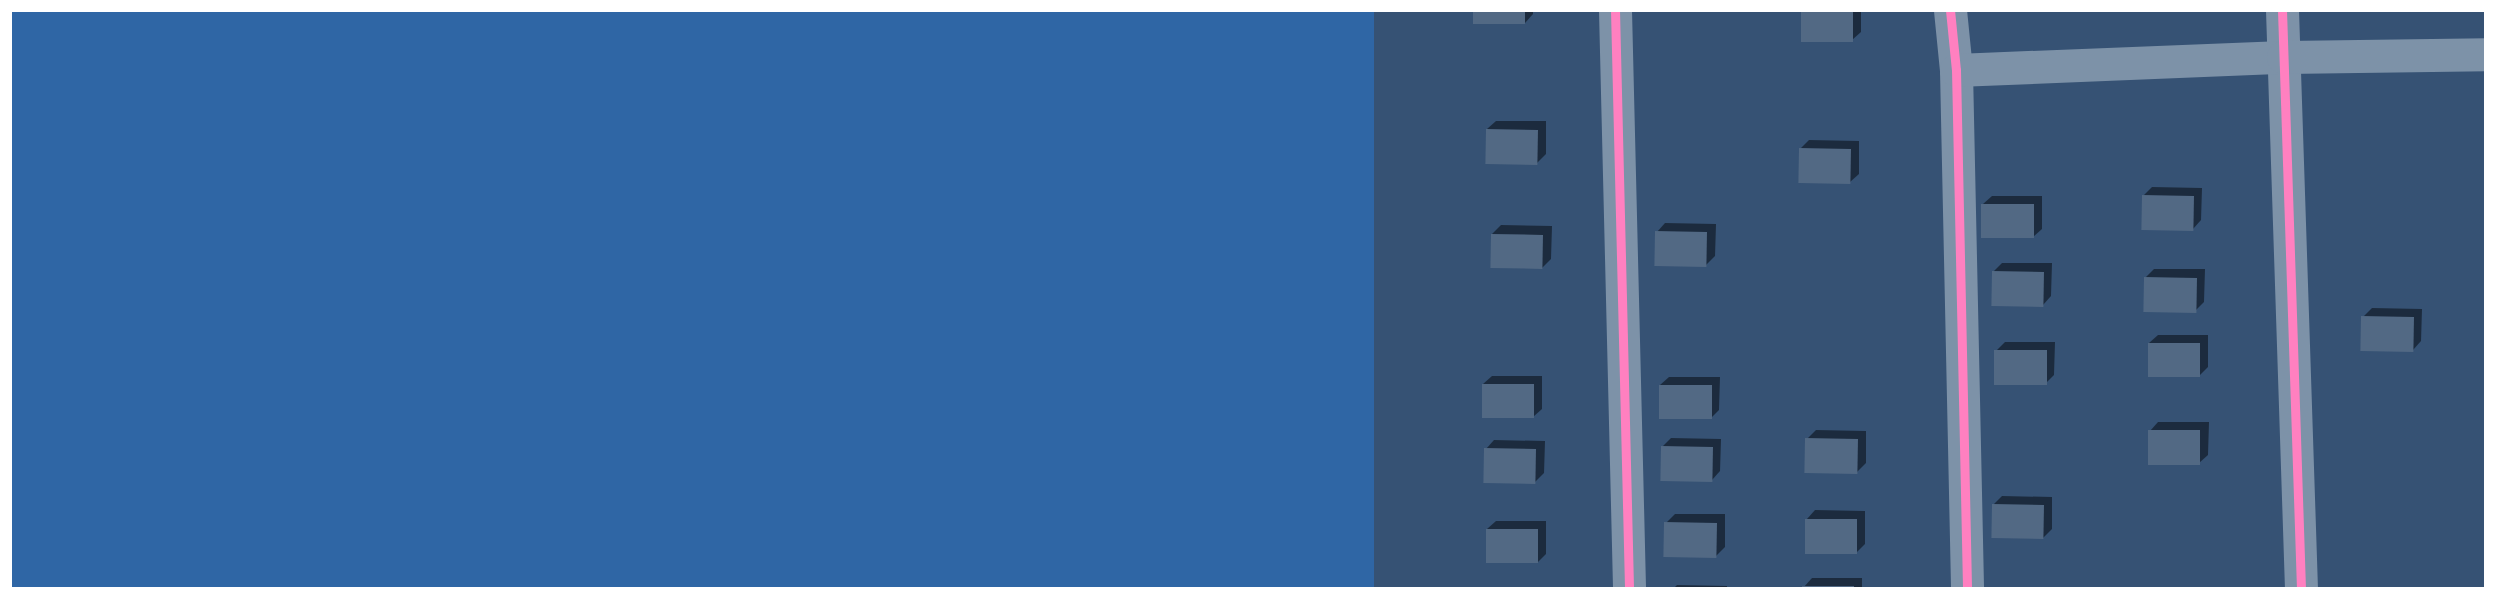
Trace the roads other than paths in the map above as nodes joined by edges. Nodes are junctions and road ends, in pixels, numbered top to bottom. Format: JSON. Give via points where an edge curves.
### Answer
{"nodes":[{"id":1,"x":1615,"y":10,"type":"edge"},
{"id":2,"x":1950,"y":10,"type":"edge"},
{"id":3,"x":2282,"y":10,"type":"edge"},
{"id":4,"x":2486,"y":54,"type":"edge"},
{"id":5,"x":2283,"y":57,"type":"junction"},
{"id":6,"x":1956,"y":70,"type":"junction"},
{"id":7,"x":1629,"y":588,"type":"edge"},
{"id":8,"x":1967,"y":588,"type":"edge"},
{"id":9,"x":2301,"y":588,"type":"edge"}],
"edges":[{"from":1,"to":7,"type":"street"},
{"from":2,"to":6,"type":"street"},
{"from":3,"to":5,"type":"street"},
{"from":4,"to":5,"type":"street"},
{"from":5,"to":6,"type":"street"},
{"from":5,"to":9,"type":"street"},
{"from":6,"to":8,"type":"street"}]}
